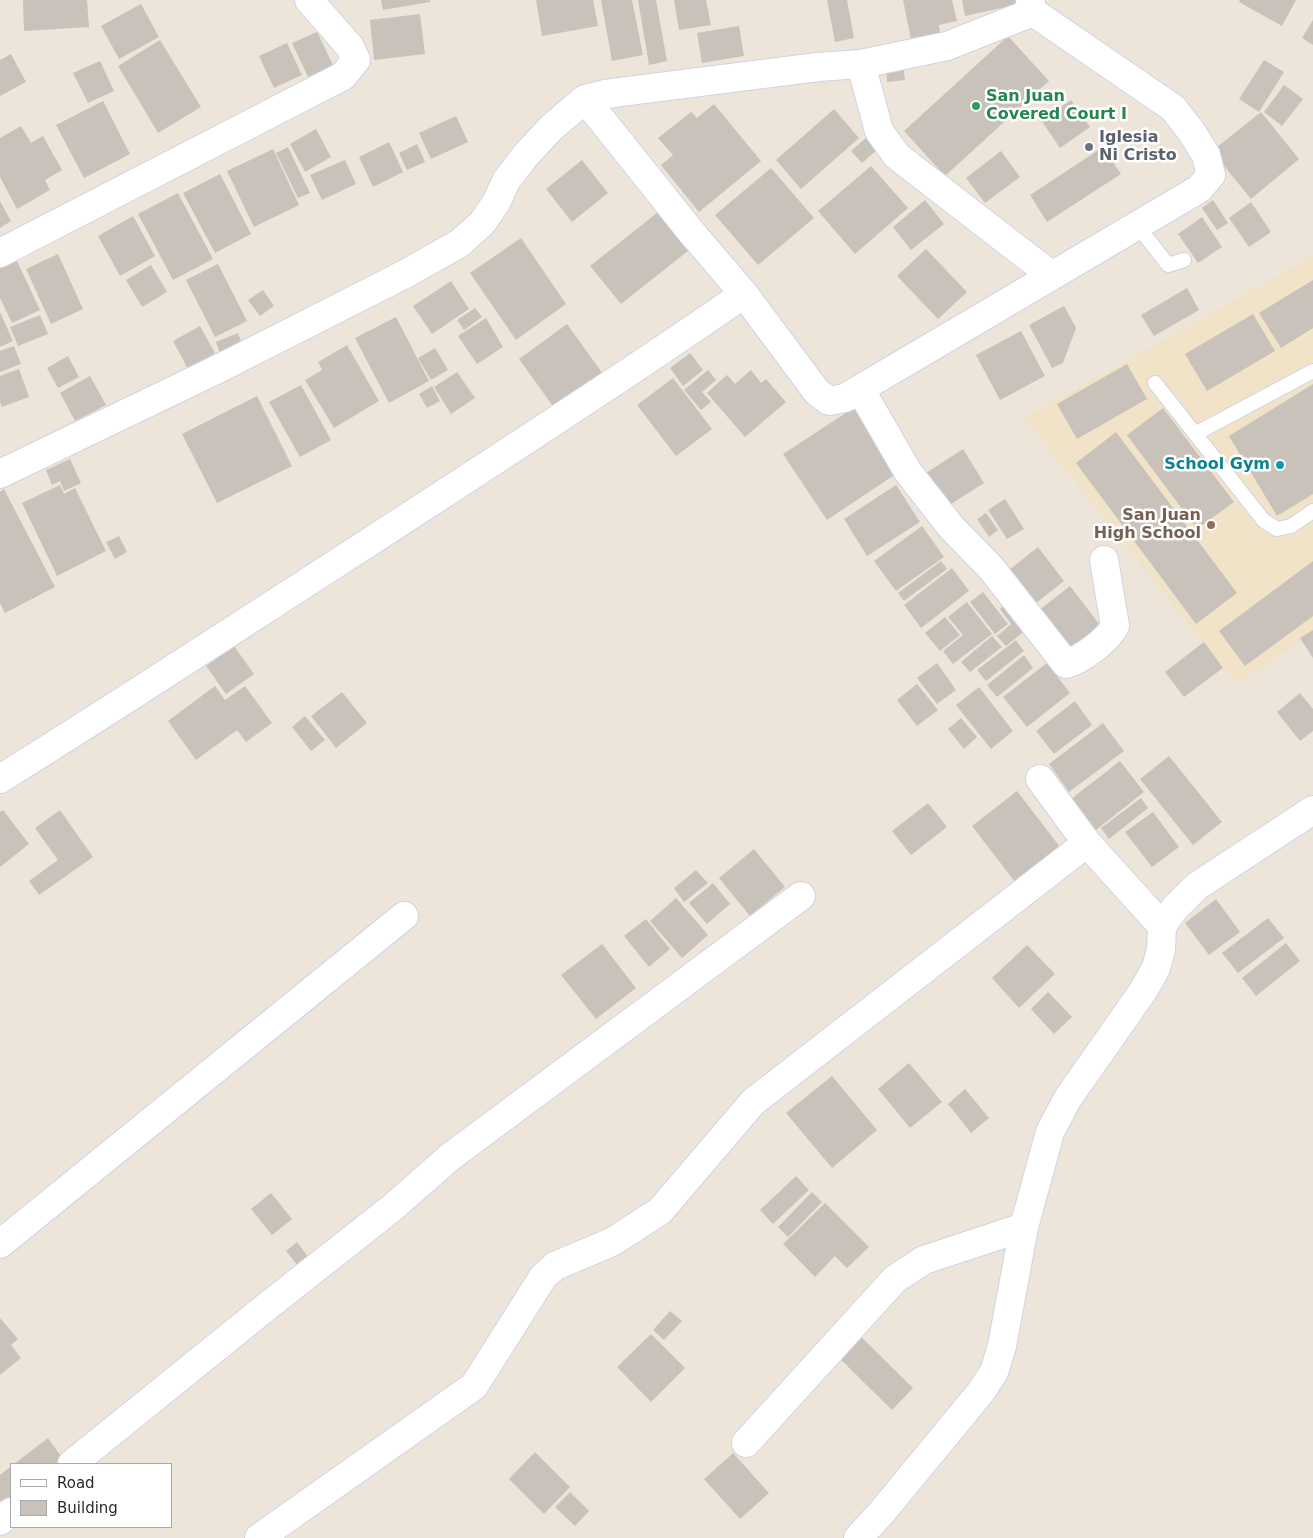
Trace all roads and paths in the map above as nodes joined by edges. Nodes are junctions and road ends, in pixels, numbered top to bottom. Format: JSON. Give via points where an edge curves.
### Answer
{"nodes":[{"id":1,"x":309,"y":0,"type":"edge"},
{"id":2,"x":1032,"y":6,"type":"edge"},
{"id":3,"x":861,"y":64,"type":"junction"},
{"id":4,"x":585,"y":99,"type":"junction"},
{"id":5,"x":1137,"y":225,"type":"junction"},
{"id":6,"x":0,"y":253,"type":"edge"},
{"id":7,"x":1184,"y":260,"type":"dead end"},
{"id":8,"x":1051,"y":275,"type":"junction"},
{"id":9,"x":744,"y":294,"type":"junction"},
{"id":10,"x":1313,"y":372,"type":"edge"},
{"id":11,"x":1155,"y":383,"type":"dead end"},
{"id":12,"x":860,"y":389,"type":"junction"},
{"id":13,"x":1195,"y":434,"type":"junction"},
{"id":14,"x":0,"y":474,"type":"edge"},
{"id":15,"x":1313,"y":511,"type":"edge"},
{"id":16,"x":1104,"y":560,"type":"dead end"},
{"id":17,"x":0,"y":779,"type":"edge"},
{"id":18,"x":1040,"y":780,"type":"dead end"},
{"id":19,"x":1313,"y":810,"type":"edge"},
{"id":20,"x":1087,"y":843,"type":"junction"},
{"id":21,"x":801,"y":896,"type":"dead end"},
{"id":22,"x":404,"y":916,"type":"dead end"},
{"id":23,"x":1162,"y":926,"type":"junction"},
{"id":24,"x":1024,"y":1227,"type":"junction"},
{"id":25,"x":0,"y":1244,"type":"edge"},
{"id":26,"x":746,"y":1443,"type":"dead end"},
{"id":27,"x":73,"y":1463,"type":"edge"},
{"id":28,"x":10,"y":1513,"type":"edge"},
{"id":29,"x":0,"y":1521,"type":"edge"},
{"id":30,"x":259,"y":1538,"type":"edge"},
{"id":31,"x":858,"y":1538,"type":"edge"}],
"edges":[{"from":1,"to":6,"type":"street","via":[[338,31],[353,53],[356,60],[343,76]]},
{"from":2,"to":3,"type":"street","via":[[947,46]]},
{"from":2,"to":5,"type":"street","via":[[1173,108],[1206,155],[1211,175],[1199,189]]},
{"from":3,"to":4,"type":"street","via":[[663,86]]},
{"from":3,"to":8,"type":"street","via":[[879,131],[897,156]]},
{"from":4,"to":9,"type":"street"},
{"from":4,"to":14,"type":"street","via":[[525,156],[482,223],[460,243],[220,368]]},
{"from":5,"to":7,"type":"lane","via":[[1168,265]]},
{"from":5,"to":8,"type":"street"},
{"from":8,"to":12,"type":"street"},
{"from":9,"to":12,"type":"street","via":[[817,392],[829,401],[845,398]]},
{"from":9,"to":17,"type":"street","via":[[665,349]]},
{"from":10,"to":13,"type":"lane"},
{"from":11,"to":13,"type":"lane"},
{"from":12,"to":16,"type":"street","via":[[908,472],[951,527],[991,568],[1066,664],[1076,661],[1110,635],[1115,626]]},
{"from":13,"to":15,"type":"lane","via":[[1264,521],[1277,529],[1291,526]]},
{"from":18,"to":20,"type":"street"},
{"from":19,"to":23,"type":"street","via":[[1197,886]]},
{"from":20,"to":23,"type":"street"},
{"from":20,"to":30,"type":"street","via":[[753,1102],[660,1211],[612,1242],[555,1266],[543,1277],[474,1386]]},
{"from":21,"to":27,"type":"street","via":[[450,1157],[392,1208]]},
{"from":22,"to":25,"type":"street"},
{"from":23,"to":24,"type":"street","via":[[1156,968],[1068,1098],[1050,1132]]},
{"from":24,"to":26,"type":"street","via":[[924,1260],[895,1279]]},
{"from":24,"to":31,"type":"street","via":[[1002,1346],[994,1372]]},
{"from":28,"to":29,"type":"street"}]}
